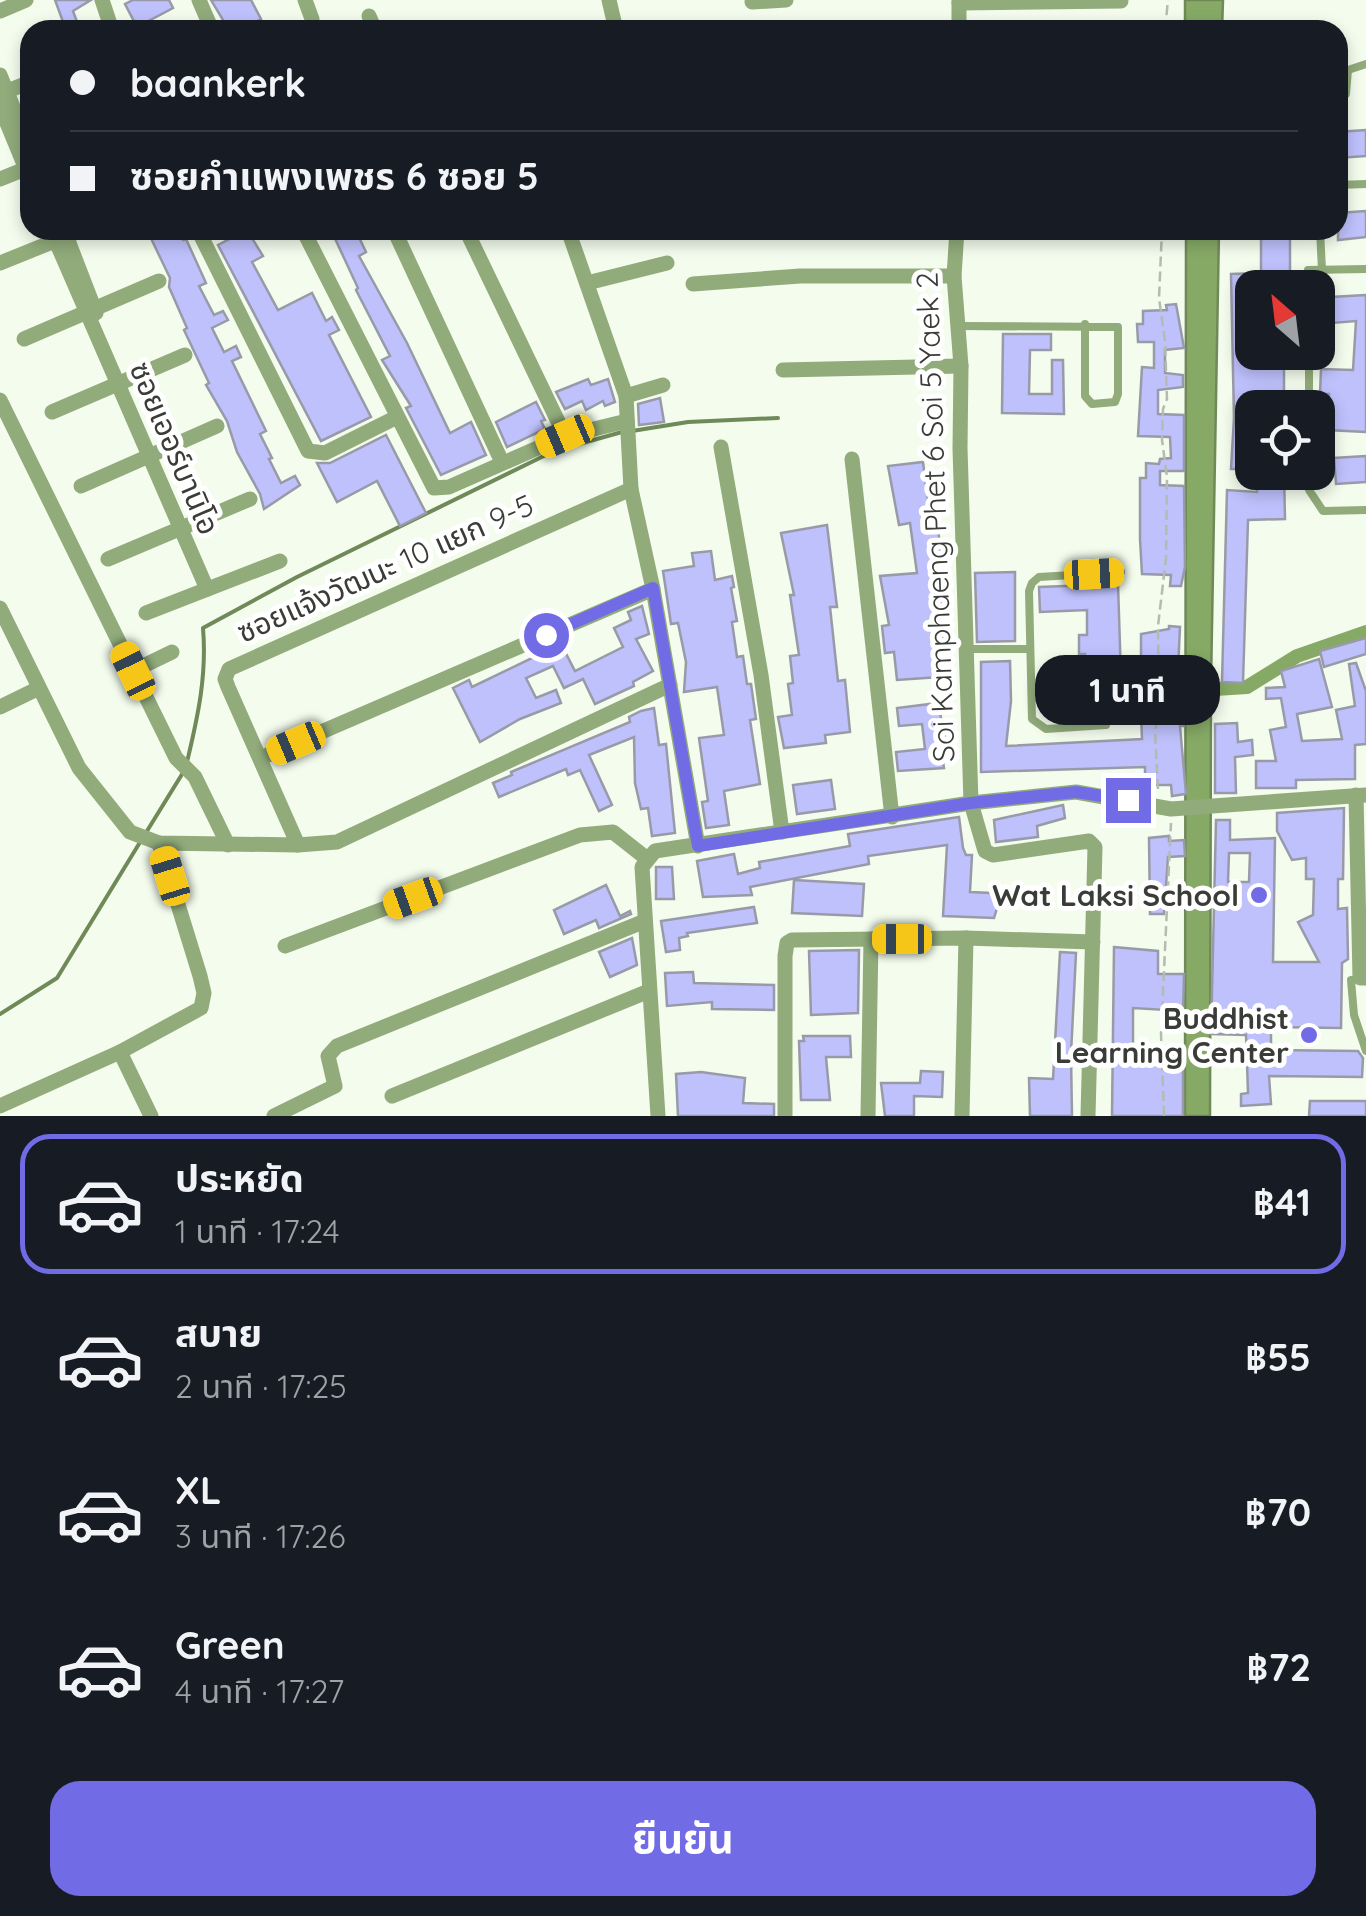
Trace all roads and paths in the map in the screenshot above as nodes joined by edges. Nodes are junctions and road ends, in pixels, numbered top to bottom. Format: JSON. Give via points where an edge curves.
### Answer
{"nodes":[{"id":1,"x":26,"y":0,"type":"edge"},
{"id":2,"x":305,"y":0,"type":"edge"},
{"id":3,"x":786,"y":0,"type":"edge"},
{"id":4,"x":1048,"y":1,"type":"edge"},
{"id":5,"x":1097,"y":1,"type":"edge"},
{"id":6,"x":752,"y":2,"type":"edge"},
{"id":7,"x":959,"y":2,"type":"edge"},
{"id":8,"x":1121,"y":2,"type":"edge"},
{"id":9,"x":0,"y":11,"type":"edge"},
{"id":10,"x":312,"y":19,"type":"dead end"},
{"id":11,"x":0,"y":75,"type":"edge"},
{"id":12,"x":2,"y":97,"type":"edge"},
{"id":13,"x":20,"y":130,"type":"edge"},
{"id":14,"x":20,"y":148,"type":"edge"},
{"id":15,"x":51,"y":240,"type":"edge"},
{"id":16,"x":66,"y":240,"type":"edge"},
{"id":17,"x":203,"y":240,"type":"edge"},
{"id":18,"x":308,"y":240,"type":"edge"},
{"id":19,"x":399,"y":240,"type":"edge"},
{"id":20,"x":471,"y":240,"type":"edge"},
{"id":21,"x":572,"y":240,"type":"edge"},
{"id":22,"x":956,"y":240,"type":"edge"},
{"id":23,"x":1162,"y":240,"type":"edge"},
{"id":24,"x":1320,"y":240,"type":"edge"},
{"id":25,"x":668,"y":263,"type":"dead end"},
{"id":26,"x":0,"y":264,"type":"edge"},
{"id":27,"x":1366,"y":269,"type":"edge"},
{"id":28,"x":1322,"y":270,"type":"joint"},
{"id":29,"x":954,"y":276,"type":"junction"},
{"id":30,"x":159,"y":282,"type":"dead end"},
{"id":31,"x":587,"y":283,"type":"junction"},
{"id":32,"x":693,"y":284,"type":"dead end"},
{"id":33,"x":90,"y":310,"type":"junction"},
{"id":34,"x":1085,"y":324,"type":"junction"},
{"id":35,"x":958,"y":326,"type":"junction"},
{"id":36,"x":24,"y":339,"type":"dead end"},
{"id":37,"x":185,"y":355,"type":"dead end"},
{"id":38,"x":961,"y":366,"type":"junction"},
{"id":39,"x":783,"y":370,"type":"dead end"},
{"id":40,"x":117,"y":384,"type":"junction"},
{"id":41,"x":664,"y":385,"type":"dead end"},
{"id":42,"x":626,"y":396,"type":"junction"},
{"id":43,"x":0,"y":400,"type":"edge"},
{"id":44,"x":52,"y":412,"type":"dead end"},
{"id":45,"x":396,"y":418,"type":"junction"},
{"id":46,"x":218,"y":426,"type":"dead end"},
{"id":47,"x":627,"y":428,"type":"junction"},
{"id":48,"x":565,"y":436,"type":"junction"},
{"id":49,"x":721,"y":447,"type":"dead end"},
{"id":50,"x":147,"y":456,"type":"junction"},
{"id":51,"x":852,"y":459,"type":"dead end"},
{"id":52,"x":502,"y":462,"type":"junction"},
{"id":53,"x":81,"y":486,"type":"dead end"},
{"id":54,"x":631,"y":490,"type":"junction"},
{"id":55,"x":1309,"y":490,"type":"edge"},
{"id":56,"x":250,"y":499,"type":"dead end"},
{"id":57,"x":1366,"y":510,"type":"edge"},
{"id":58,"x":179,"y":530,"type":"junction"},
{"id":59,"x":108,"y":559,"type":"dead end"},
{"id":60,"x":280,"y":561,"type":"dead end"},
{"id":61,"x":1121,"y":572,"type":"dead end"},
{"id":62,"x":653,"y":588,"type":"junction"},
{"id":63,"x":207,"y":590,"type":"junction"},
{"id":64,"x":0,"y":608,"type":"edge"},
{"id":65,"x":146,"y":613,"type":"dead end"},
{"id":66,"x":967,"y":648,"type":"junction"},
{"id":67,"x":1030,"y":648,"type":"junction"},
{"id":68,"x":172,"y":652,"type":"dead end"},
{"id":69,"x":133,"y":671,"type":"junction"},
{"id":70,"x":670,"y":685,"type":"junction"},
{"id":71,"x":38,"y":689,"type":"junction"},
{"id":72,"x":0,"y":707,"type":"edge"},
{"id":73,"x":1106,"y":724,"type":"dead end"},
{"id":74,"x":260,"y":758,"type":"junction"},
{"id":75,"x":1361,"y":795,"type":"edge"},
{"id":76,"x":971,"y":803,"type":"junction"},
{"id":77,"x":1166,"y":807,"type":"junction"},
{"id":78,"x":892,"y":817,"type":"junction"},
{"id":79,"x":782,"y":832,"type":"junction"},
{"id":80,"x":156,"y":842,"type":"junction"},
{"id":81,"x":228,"y":845,"type":"junction"},
{"id":82,"x":298,"y":845,"type":"junction"},
{"id":83,"x":698,"y":846,"type":"junction"},
{"id":84,"x":646,"y":858,"type":"junction"},
{"id":85,"x":645,"y":921,"type":"junction"},
{"id":86,"x":966,"y":938,"type":"junction"},
{"id":87,"x":871,"y":939,"type":"junction"},
{"id":88,"x":1092,"y":942,"type":"junction"},
{"id":89,"x":285,"y":946,"type":"dead end"},
{"id":90,"x":1363,"y":978,"type":"edge"},
{"id":91,"x":650,"y":991,"type":"junction"},
{"id":92,"x":1366,"y":1051,"type":"edge"},
{"id":93,"x":120,"y":1052,"type":"junction"},
{"id":94,"x":392,"y":1096,"type":"dead end"},
{"id":95,"x":0,"y":1106,"type":"edge"},
{"id":96,"x":151,"y":1116,"type":"edge"},
{"id":97,"x":274,"y":1116,"type":"edge"},
{"id":98,"x":658,"y":1116,"type":"edge"},
{"id":99,"x":784,"y":1116,"type":"edge"},
{"id":100,"x":868,"y":1116,"type":"edge"},
{"id":101,"x":962,"y":1116,"type":"edge"},
{"id":102,"x":1088,"y":1116,"type":"edge"},
{"id":103,"x":1164,"y":1116,"type":"edge"}],
"edges":[{"from":1,"to":9,"type":"street"},
{"from":2,"to":10,"type":"street"},
{"from":3,"to":6,"type":"street"},
{"from":4,"to":5,"type":"street"},
{"from":4,"to":7,"type":"street"},
{"from":5,"to":8,"type":"street"},
{"from":11,"to":12,"type":"street"},
{"from":12,"to":13,"type":"street"},
{"from":12,"to":14,"type":"street"},
{"from":15,"to":26,"type":"street"},
{"from":16,"to":33,"type":"street","name":"ซอยเออร์บานิโอ"},
{"from":17,"to":45,"type":"street","via":[[308,451],[325,453]]},
{"from":18,"to":45,"type":"street"},
{"from":19,"to":52,"type":"street"},
{"from":20,"to":48,"type":"street"},
{"from":21,"to":31,"type":"street"},
{"from":22,"to":29,"type":"street","name":"Soi Kamphaeng Phet 6 Soi 5 Yaek 2"},
{"from":23,"to":77,"type":"path","via":[[1166,558],[1155,732]]},
{"from":24,"to":28,"type":"lane"},
{"from":25,"to":31,"type":"street"},
{"from":27,"to":28,"type":"lane"},
{"from":29,"to":32,"type":"street"},
{"from":29,"to":35,"type":"street","name":"Soi Kamphaeng Phet 6 Soi 5 Yaek 2"},
{"from":30,"to":33,"type":"street"},
{"from":31,"to":42,"type":"street"},
{"from":33,"to":36,"type":"street"},
{"from":33,"to":40,"type":"street","name":"ซอยเออร์บานิโอ"},
{"from":34,"to":34,"type":"lane","via":[[1084,396],[1109,405],[1118,394],[1120,331],[1114,324]]},
{"from":34,"to":35,"type":"lane"},
{"from":35,"to":38,"type":"street","name":"Soi Kamphaeng Phet 6 Soi 5 Yaek 2"},
{"from":37,"to":40,"type":"street"},
{"from":38,"to":39,"type":"street"},
{"from":38,"to":66,"type":"street","name":"Soi Kamphaeng Phet 6 Soi 5 Yaek 2"},
{"from":40,"to":44,"type":"street"},
{"from":40,"to":50,"type":"street","name":"ซอยเออร์บานิโอ"},
{"from":41,"to":42,"type":"street"},
{"from":42,"to":47,"type":"street"},
{"from":43,"to":69,"type":"street"},
{"from":45,"to":52,"type":"street","via":[[434,488]]},
{"from":46,"to":50,"type":"street"},
{"from":47,"to":48,"type":"street"},
{"from":47,"to":54,"type":"street"},
{"from":48,"to":52,"type":"street"},
{"from":49,"to":79,"type":"street"},
{"from":50,"to":53,"type":"street"},
{"from":50,"to":58,"type":"street","name":"ซอยเออร์บานิโอ"},
{"from":51,"to":78,"type":"street"},
{"from":54,"to":62,"type":"street"},
{"from":54,"to":74,"type":"street","name":"ซอยแจ้งวัฒนะ 10 แยก 9-5","via":[[234,665],[225,679]]},
{"from":55,"to":57,"type":"lane","via":[[1324,511]]},
{"from":56,"to":58,"type":"street"},
{"from":58,"to":59,"type":"street"},
{"from":58,"to":63,"type":"street","name":"ซอยเออร์บานิโอ"},
{"from":60,"to":63,"type":"street"},
{"from":61,"to":67,"type":"lane","via":[[1032,582]]},
{"from":62,"to":70,"type":"street"},
{"from":62,"to":74,"type":"street"},
{"from":63,"to":65,"type":"street"},
{"from":64,"to":71,"type":"street"},
{"from":66,"to":67,"type":"lane"},
{"from":66,"to":76,"type":"street","name":"Soi Kamphaeng Phet 6 Soi 5 Yaek 2"},
{"from":67,"to":73,"type":"lane","via":[[1032,719],[1038,726]]},
{"from":68,"to":69,"type":"street"},
{"from":69,"to":81,"type":"street"},
{"from":70,"to":82,"type":"street","via":[[337,842]]},
{"from":70,"to":83,"type":"street"},
{"from":71,"to":72,"type":"street"},
{"from":71,"to":80,"type":"street","via":[[79,768],[130,832]]},
{"from":74,"to":82,"type":"street","name":"ซอยแจ้งวัฒนะ 10 แยก 9-5"},
{"from":75,"to":77,"type":"street"},
{"from":75,"to":90,"type":"street"},
{"from":76,"to":77,"type":"street","via":[[1076,792]]},
{"from":76,"to":78,"type":"street"},
{"from":76,"to":88,"type":"street","name":"Soi Kamphaeng Phet 6 Soi 5 Yaek 2","via":[[985,851],[993,855],[1088,841],[1095,848]]},
{"from":77,"to":103,"type":"path"},
{"from":78,"to":79,"type":"street"},
{"from":79,"to":83,"type":"street"},
{"from":80,"to":81,"type":"street"},
{"from":80,"to":93,"type":"street","via":[[204,1001],[194,1013]]},
{"from":81,"to":82,"type":"street"},
{"from":83,"to":84,"type":"street"},
{"from":84,"to":85,"type":"street"},
{"from":84,"to":89,"type":"street","via":[[612,832],[580,835]]},
{"from":85,"to":91,"type":"street"},
{"from":85,"to":97,"type":"street","via":[[336,1046],[328,1056],[336,1086]]},
{"from":86,"to":87,"type":"street"},
{"from":86,"to":88,"type":"street"},
{"from":86,"to":101,"type":"street"},
{"from":87,"to":99,"type":"street","via":[[798,937],[787,944]]},
{"from":87,"to":100,"type":"street"},
{"from":88,"to":102,"type":"street"},
{"from":90,"to":92,"type":"lane","via":[[1352,980]]},
{"from":91,"to":94,"type":"street"},
{"from":91,"to":98,"type":"street"},
{"from":93,"to":95,"type":"street"},
{"from":93,"to":96,"type":"street"}]}
